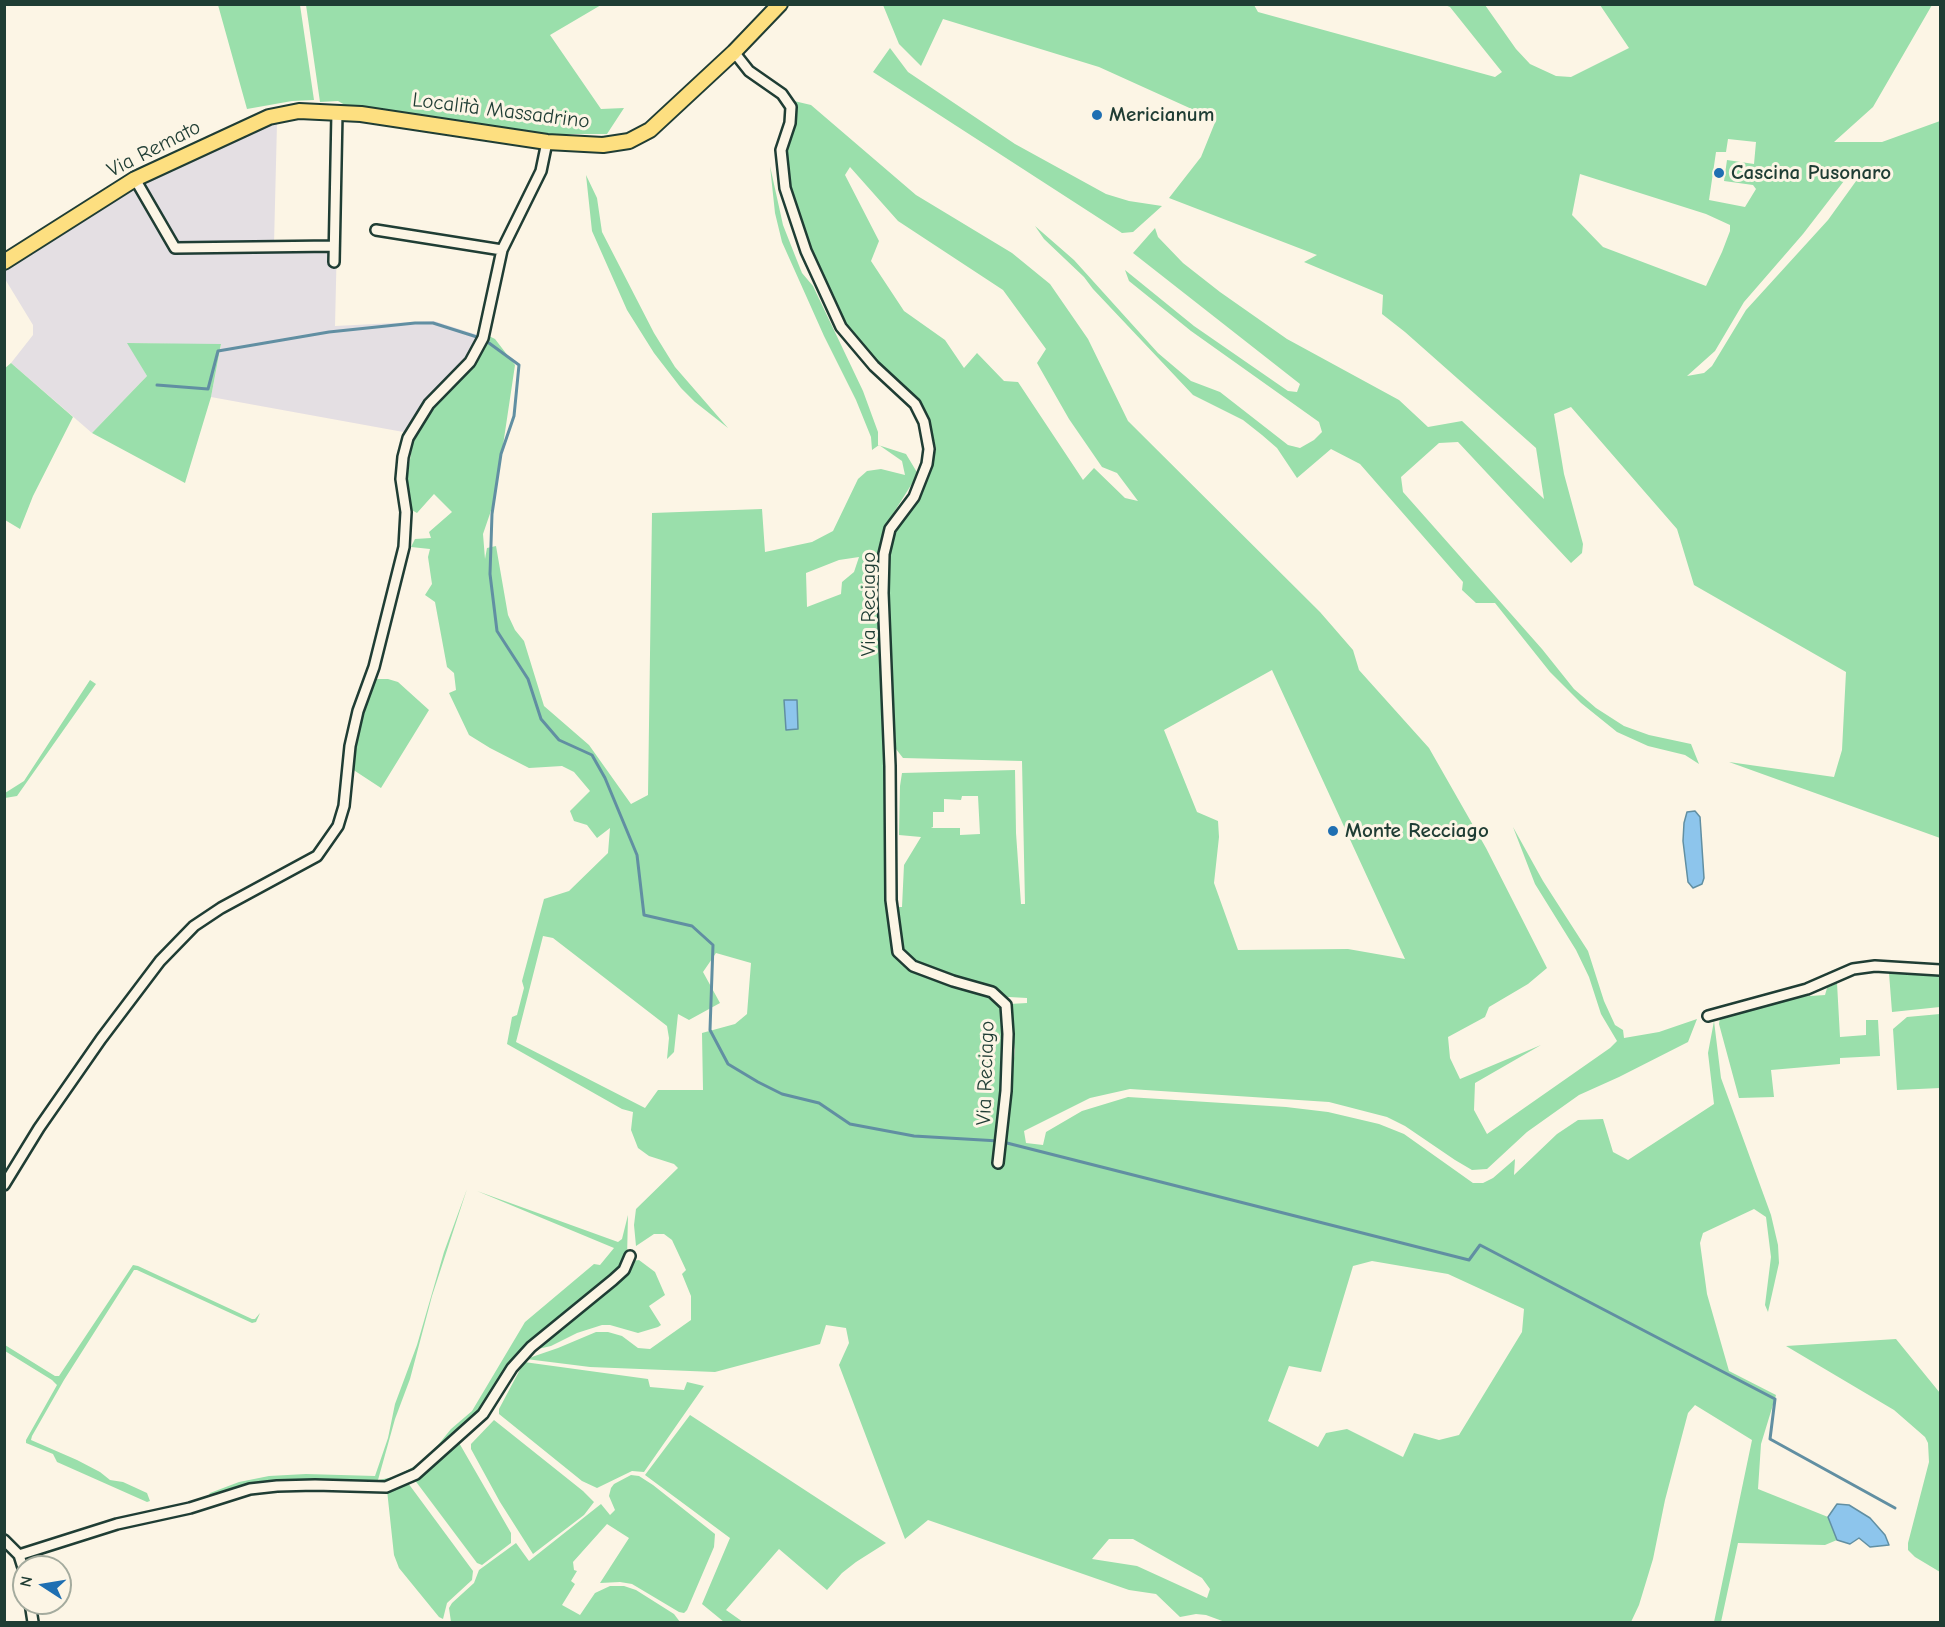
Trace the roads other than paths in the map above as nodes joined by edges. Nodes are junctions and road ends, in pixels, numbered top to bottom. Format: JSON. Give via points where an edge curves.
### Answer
{"nodes":[{"id":1,"x":780,"y":4,"type":"edge"},
{"id":2,"x":735,"y":54,"type":"junction"},
{"id":3,"x":337,"y":113,"type":"junction"},
{"id":4,"x":547,"y":142,"type":"junction"},
{"id":5,"x":135,"y":179,"type":"junction"},
{"id":6,"x":376,"y":230,"type":"dead end"},
{"id":7,"x":334,"y":246,"type":"junction"},
{"id":8,"x":502,"y":250,"type":"junction"},
{"id":9,"x":4,"y":262,"type":"edge"},
{"id":10,"x":334,"y":262,"type":"dead end"},
{"id":11,"x":1941,"y":970,"type":"edge"},
{"id":12,"x":1708,"y":1016,"type":"dead end"},
{"id":13,"x":998,"y":1163,"type":"dead end"},
{"id":14,"x":4,"y":1185,"type":"edge"},
{"id":15,"x":630,"y":1256,"type":"dead end"},
{"id":16,"x":4,"y":1540,"type":"edge"},
{"id":17,"x":19,"y":1555,"type":"joint"}],
"edges":[{"from":1,"to":2,"type":"main road","name":"Località Massadrino"},
{"from":2,"to":4,"type":"main road","name":"Località Massadrino","via":[[650,130],[629,141],[603,145]]},
{"from":2,"to":13,"type":"street","name":"Via Reciago","via":[[749,71],[783,94],[791,107],[781,150],[785,188],[806,251],[841,327],[874,366],[915,404],[924,422],[929,449],[927,464],[914,497],[890,529],[884,554],[891,900],[898,952],[913,966],[992,992],[1006,1005],[1007,1046]]},
{"from":3,"to":4,"type":"main road","name":"Località Massadrino"},
{"from":3,"to":5,"type":"main road","name":"Via Remato","via":[[299,111],[268,117]]},
{"from":3,"to":7,"type":"street"},
{"from":4,"to":8,"type":"street","via":[[541,171]]},
{"from":5,"to":7,"type":"street","via":[[175,248]]},
{"from":5,"to":9,"type":"main road","name":"Via Remato"},
{"from":6,"to":8,"type":"street"},
{"from":7,"to":10,"type":"street"},
{"from":8,"to":14,"type":"street","via":[[477,351],[429,404],[408,438],[402,457],[404,547],[374,667],[358,711],[338,826],[317,856],[221,908],[194,926],[159,961],[39,1128]]},
{"from":11,"to":12,"type":"street","via":[[1875,966],[1853,969],[1807,989]]},
{"from":15,"to":17,"type":"street","via":[[624,1270],[531,1347],[512,1368],[483,1414],[416,1474],[386,1487],[315,1485],[250,1489]]},
{"from":16,"to":17,"type":"street"}]}
